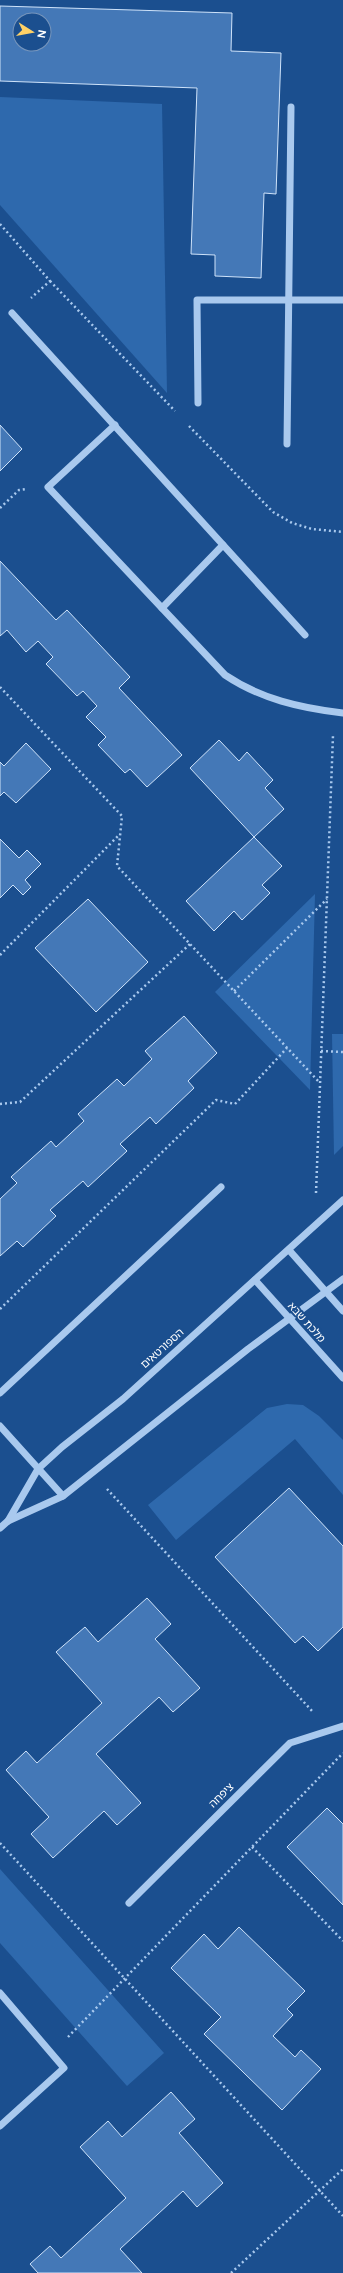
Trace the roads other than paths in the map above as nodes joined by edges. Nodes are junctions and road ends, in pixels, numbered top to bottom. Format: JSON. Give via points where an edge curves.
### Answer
{"nodes":[{"id":1,"x":291,"y":107,"type":"dead end"},
{"id":2,"x":289,"y":300,"type":"junction"},
{"id":3,"x":343,"y":300,"type":"edge"},
{"id":4,"x":12,"y":313,"type":"road end"},
{"id":5,"x":198,"y":403,"type":"dead end"},
{"id":6,"x":115,"y":425,"type":"junction"},
{"id":7,"x":287,"y":444,"type":"dead end"},
{"id":8,"x":223,"y":544,"type":"junction"},
{"id":9,"x":162,"y":608,"type":"junction"},
{"id":10,"x":305,"y":635,"type":"dead end"},
{"id":11,"x":343,"y":713,"type":"edge"},
{"id":12,"x":221,"y":1186,"type":"dead end"},
{"id":13,"x":343,"y":1200,"type":"edge"},
{"id":14,"x":289,"y":1250,"type":"junction"},
{"id":15,"x":343,"y":1279,"type":"edge"},
{"id":16,"x":255,"y":1280,"type":"junction"},
{"id":17,"x":327,"y":1292,"type":"junction"},
{"id":18,"x":343,"y":1311,"type":"edge"},
{"id":19,"x":290,"y":1319,"type":"junction"},
{"id":20,"x":343,"y":1378,"type":"edge"},
{"id":21,"x":0,"y":1393,"type":"edge"},
{"id":22,"x":0,"y":1426,"type":"edge"},
{"id":23,"x":38,"y":1468,"type":"junction"},
{"id":24,"x":63,"y":1496,"type":"junction"},
{"id":25,"x":8,"y":1521,"type":"junction"},
{"id":26,"x":0,"y":1528,"type":"edge"},
{"id":27,"x":343,"y":1726,"type":"edge"},
{"id":28,"x":129,"y":1903,"type":"dead end"},
{"id":29,"x":0,"y":1994,"type":"edge"},
{"id":30,"x":0,"y":2126,"type":"edge"}],
"edges":[{"from":1,"to":2,"type":"street"},
{"from":2,"to":3,"type":"street"},
{"from":2,"to":5,"type":"street","via":[[197,300]]},
{"from":2,"to":7,"type":"street"},
{"from":4,"to":6,"type":"street"},
{"from":6,"to":8,"type":"street"},
{"from":6,"to":9,"type":"street","via":[[48,486]]},
{"from":8,"to":9,"type":"street"},
{"from":8,"to":10,"type":"street"},
{"from":9,"to":11,"type":"street","via":[[225,675],[238,684],[286,704]]},
{"from":12,"to":21,"type":"street"},
{"from":13,"to":14,"type":"street","name":"הספורטאים"},
{"from":14,"to":16,"type":"street","name":"הספורטאים"},
{"from":14,"to":17,"type":"street"},
{"from":15,"to":17,"type":"street","name":"הספורטאים"},
{"from":16,"to":19,"type":"street","name":"מלכת שבא"},
{"from":16,"to":23,"type":"street","name":"הספורטאים","via":[[122,1399]]},
{"from":17,"to":18,"type":"street"},
{"from":17,"to":19,"type":"street","name":"הספורטאים"},
{"from":19,"to":20,"type":"street","name":"מלכת שבא"},
{"from":19,"to":24,"type":"street","name":"הספורטאים","via":[[248,1349]]},
{"from":22,"to":23,"type":"street"},
{"from":23,"to":24,"type":"street"},
{"from":23,"to":25,"type":"street","name":"הספורטאים"},
{"from":24,"to":25,"type":"street","name":"הספורטאים"},
{"from":25,"to":26,"type":"street","name":"הספורטאים"},
{"from":27,"to":28,"type":"street","name":"ציפחה","via":[[290,1743]]},
{"from":29,"to":30,"type":"street","via":[[64,2068]]}]}
